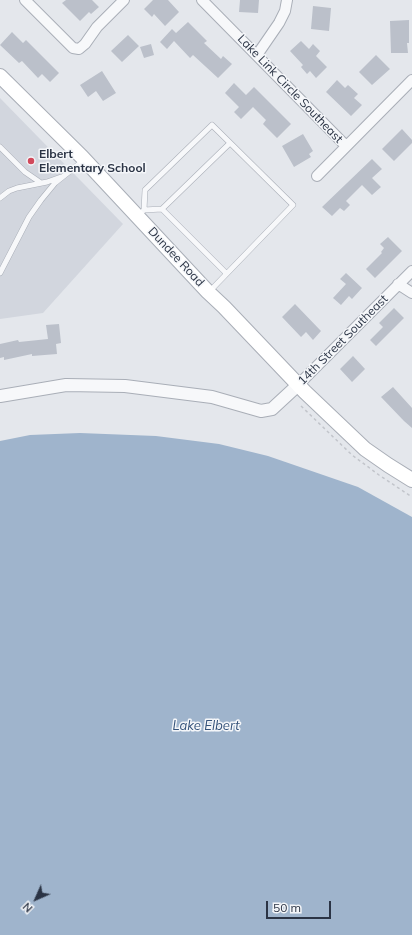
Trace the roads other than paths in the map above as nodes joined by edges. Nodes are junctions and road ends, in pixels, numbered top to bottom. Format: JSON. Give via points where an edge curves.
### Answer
{"nodes":[{"id":1,"x":25,"y":0,"type":"edge"},
{"id":2,"x":124,"y":0,"type":"edge"},
{"id":3,"x":202,"y":0,"type":"edge"},
{"id":4,"x":287,"y":0,"type":"edge"},
{"id":5,"x":257,"y":55,"type":"junction"},
{"id":6,"x":0,"y":76,"type":"edge"},
{"id":7,"x":412,"y":80,"type":"edge"},
{"id":8,"x":230,"y":143,"type":"junction"},
{"id":9,"x":346,"y":146,"type":"junction"},
{"id":10,"x":0,"y":147,"type":"edge"},
{"id":11,"x":84,"y":160,"type":"junction"},
{"id":12,"x":65,"y":175,"type":"junction"},
{"id":13,"x":317,"y":176,"type":"dead end"},
{"id":14,"x":41,"y":183,"type":"junction"},
{"id":15,"x":0,"y":198,"type":"edge"},
{"id":16,"x":162,"y":209,"type":"junction"},
{"id":17,"x":141,"y":213,"type":"junction"},
{"id":18,"x":412,"y":270,"type":"edge"},
{"id":19,"x":0,"y":273,"type":"edge"},
{"id":20,"x":226,"y":273,"type":"junction"},
{"id":21,"x":398,"y":284,"type":"junction"},
{"id":22,"x":208,"y":292,"type":"junction"},
{"id":23,"x":412,"y":293,"type":"edge"},
{"id":24,"x":298,"y":385,"type":"junction"},
{"id":25,"x":0,"y":396,"type":"edge"},
{"id":26,"x":412,"y":480,"type":"edge"}],
"edges":[{"from":1,"to":2,"type":"street","via":[[73,48],[79,49]]},
{"from":3,"to":5,"type":"street","name":"Lake Link Circle Southeast"},
{"from":4,"to":5,"type":"street","via":[[279,23]]},
{"from":5,"to":9,"type":"street","name":"Lake Link Circle Southeast"},
{"from":6,"to":11,"type":"main road","name":"Dundee Road"},
{"from":7,"to":9,"type":"street","name":"Lake Link Circle Southeast"},
{"from":8,"to":16,"type":"lane"},
{"from":8,"to":17,"type":"lane","via":[[212,125],[145,190]]},
{"from":8,"to":20,"type":"lane","via":[[293,205]]},
{"from":9,"to":13,"type":"street"},
{"from":10,"to":14,"type":"lane","via":[[25,172]]},
{"from":11,"to":12,"type":"lane"},
{"from":11,"to":17,"type":"main road","name":"Dundee Road"},
{"from":12,"to":14,"type":"lane"},
{"from":12,"to":19,"type":"lane","via":[[55,183],[29,217]]},
{"from":14,"to":15,"type":"lane","via":[[13,190]]},
{"from":16,"to":17,"type":"lane"},
{"from":16,"to":20,"type":"lane"},
{"from":17,"to":22,"type":"main road","name":"Dundee Road"},
{"from":18,"to":21,"type":"street","name":"14th Street Southeast"},
{"from":20,"to":22,"type":"lane"},
{"from":21,"to":23,"type":"street"},
{"from":21,"to":24,"type":"street","name":"14th Street Southeast"},
{"from":22,"to":24,"type":"main road","name":"Dundee Road"},
{"from":24,"to":25,"type":"street","name":"14th Street Southeast","via":[[272,408],[261,411],[212,396],[125,386],[66,385]]},
{"from":24,"to":26,"type":"main road","name":"Dundee Road","via":[[365,449]]}]}
